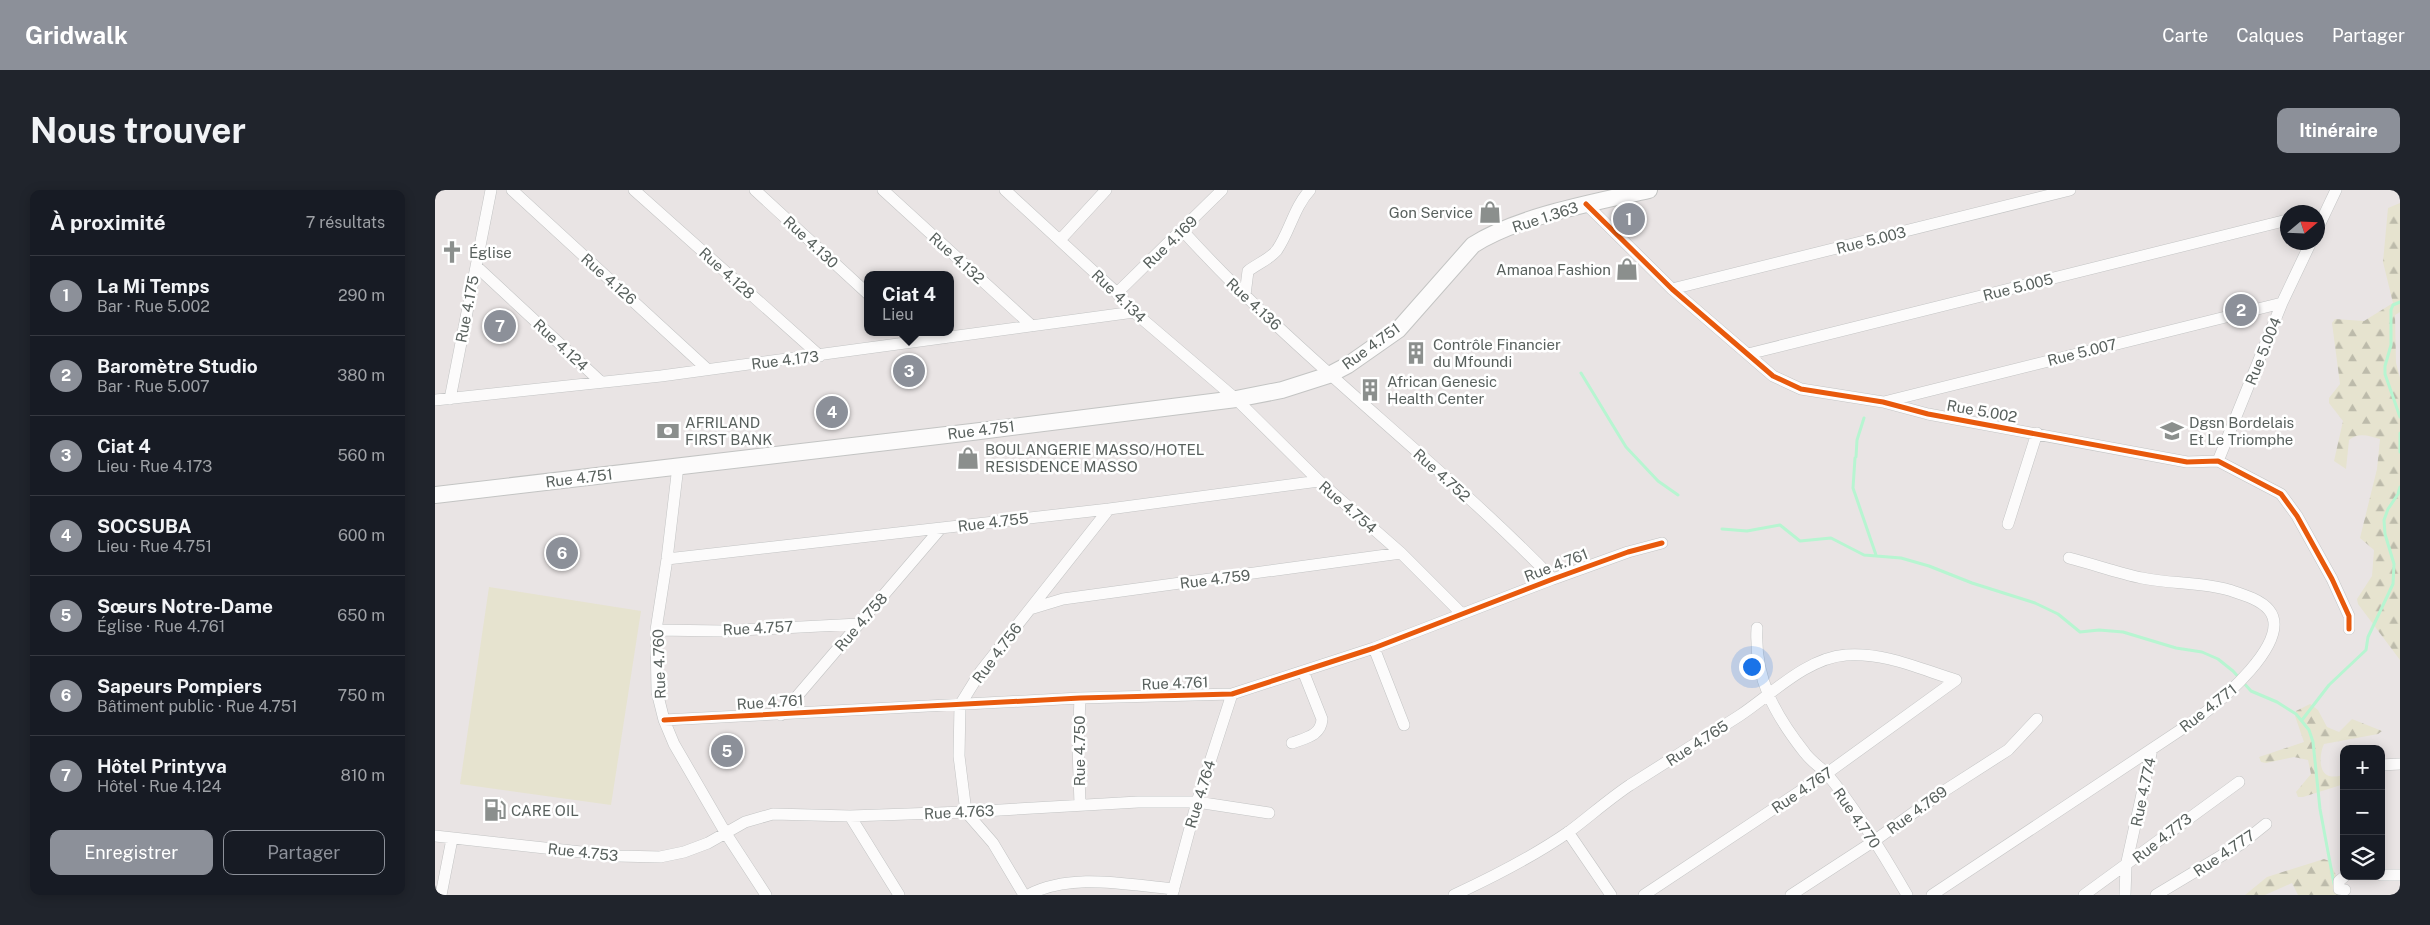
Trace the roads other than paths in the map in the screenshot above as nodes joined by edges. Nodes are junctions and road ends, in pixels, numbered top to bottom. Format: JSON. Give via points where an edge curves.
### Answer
{"nodes":[{"id":1,"x":491,"y":190,"type":"edge"},
{"id":2,"x":512,"y":190,"type":"edge"},
{"id":3,"x":634,"y":190,"type":"edge"},
{"id":4,"x":755,"y":190,"type":"edge"},
{"id":5,"x":883,"y":190,"type":"edge"},
{"id":6,"x":1005,"y":190,"type":"edge"},
{"id":7,"x":1106,"y":190,"type":"edge"},
{"id":8,"x":1222,"y":190,"type":"edge"},
{"id":9,"x":1310,"y":190,"type":"edge"},
{"id":10,"x":2070,"y":190,"type":"edge"},
{"id":11,"x":2336,"y":190,"type":"edge"},
{"id":12,"x":1637,"y":191,"type":"edge"},
{"id":13,"x":1586,"y":204,"type":"junction"},
{"id":14,"x":2325,"y":206,"type":"edge"},
{"id":15,"x":2280,"y":222,"type":"edge"},
{"id":16,"x":1182,"y":230,"type":"junction"},
{"id":17,"x":1059,"y":240,"type":"junction"},
{"id":18,"x":1473,"y":245,"type":"joint"},
{"id":19,"x":2307,"y":250,"type":"edge"},
{"id":20,"x":476,"y":266,"type":"junction"},
{"id":21,"x":1672,"y":289,"type":"junction"},
{"id":22,"x":864,"y":290,"type":"edge"},
{"id":23,"x":1117,"y":293,"type":"junction"},
{"id":24,"x":1245,"y":295,"type":"junction"},
{"id":25,"x":2282,"y":303,"type":"junction"},
{"id":26,"x":1134,"y":312,"type":"junction"},
{"id":27,"x":1032,"y":326,"type":"junction"},
{"id":28,"x":913,"y":336,"type":"edge"},
{"id":29,"x":919,"y":341,"type":"junction"},
{"id":30,"x":1748,"y":354,"type":"junction"},
{"id":31,"x":820,"y":356,"type":"junction"},
{"id":32,"x":707,"y":368,"type":"junction"},
{"id":33,"x":1329,"y":375,"type":"junction"},
{"id":34,"x":601,"y":382,"type":"junction"},
{"id":35,"x":449,"y":399,"type":"junction"},
{"id":36,"x":1236,"y":399,"type":"junction"},
{"id":37,"x":435,"y":400,"type":"edge"},
{"id":38,"x":1883,"y":402,"type":"junction"},
{"id":39,"x":2037,"y":434,"type":"junction"},
{"id":40,"x":2219,"y":461,"type":"junction"},
{"id":41,"x":678,"y":466,"type":"junction"},
{"id":42,"x":1319,"y":481,"type":"junction"},
{"id":43,"x":435,"y":495,"type":"edge"},
{"id":44,"x":1109,"y":509,"type":"junction"},
{"id":45,"x":2008,"y":524,"type":"dead end"},
{"id":46,"x":941,"y":528,"type":"junction"},
{"id":47,"x":1662,"y":543,"type":"dead end"},
{"id":48,"x":1401,"y":553,"type":"junction"},
{"id":49,"x":2069,"y":558,"type":"dead end"},
{"id":50,"x":667,"y":559,"type":"junction"},
{"id":51,"x":1553,"y":578,"type":"junction"},
{"id":52,"x":1031,"y":609,"type":"junction"},
{"id":53,"x":1461,"y":613,"type":"junction"},
{"id":54,"x":859,"y":624,"type":"junction"},
{"id":55,"x":1757,"y":628,"type":"dead end"},
{"id":56,"x":2349,"y":629,"type":"dead end"},
{"id":57,"x":656,"y":630,"type":"junction"},
{"id":58,"x":1374,"y":648,"type":"junction"},
{"id":59,"x":1303,"y":670,"type":"junction"},
{"id":60,"x":1956,"y":680,"type":"joint"},
{"id":61,"x":1231,"y":694,"type":"junction"},
{"id":62,"x":1768,"y":697,"type":"junction"},
{"id":63,"x":1080,"y":698,"type":"junction"},
{"id":64,"x":960,"y":705,"type":"junction"},
{"id":65,"x":781,"y":715,"type":"junction"},
{"id":66,"x":2037,"y":719,"type":"dead end"},
{"id":67,"x":664,"y":720,"type":"junction"},
{"id":68,"x":1404,"y":725,"type":"dead end"},
{"id":69,"x":1292,"y":743,"type":"dead end"},
{"id":70,"x":2152,"y":749,"type":"junction"},
{"id":71,"x":2400,"y":764,"type":"edge"},
{"id":72,"x":2385,"y":765,"type":"edge"},
{"id":73,"x":1826,"y":774,"type":"junction"},
{"id":74,"x":2239,"y":782,"type":"dead end"},
{"id":75,"x":1197,"y":802,"type":"junction"},
{"id":76,"x":1080,"y":804,"type":"junction"},
{"id":77,"x":965,"y":812,"type":"junction"},
{"id":78,"x":1269,"y":813,"type":"dead end"},
{"id":79,"x":850,"y":816,"type":"junction"},
{"id":80,"x":2265,"y":824,"type":"dead end"},
{"id":81,"x":725,"y":832,"type":"junction"},
{"id":82,"x":1568,"y":832,"type":"junction"},
{"id":83,"x":435,"y":836,"type":"edge"},
{"id":84,"x":452,"y":839,"type":"junction"},
{"id":85,"x":1874,"y":841,"type":"junction"},
{"id":86,"x":2126,"y":866,"type":"junction"},
{"id":87,"x":2385,"y":875,"type":"edge"},
{"id":88,"x":2400,"y":875,"type":"edge"},
{"id":89,"x":2340,"y":880,"type":"edge"},
{"id":90,"x":2345,"y":890,"type":"dead end"},
{"id":91,"x":1173,"y":892,"type":"edge"},
{"id":92,"x":441,"y":895,"type":"edge"},
{"id":93,"x":766,"y":895,"type":"edge"},
{"id":94,"x":899,"y":895,"type":"edge"},
{"id":95,"x":1024,"y":895,"type":"edge"},
{"id":96,"x":1028,"y":895,"type":"edge"},
{"id":97,"x":1454,"y":895,"type":"edge"},
{"id":98,"x":1611,"y":895,"type":"edge"},
{"id":99,"x":1644,"y":895,"type":"edge"},
{"id":100,"x":1791,"y":895,"type":"edge"},
{"id":101,"x":1907,"y":895,"type":"edge"},
{"id":102,"x":1932,"y":895,"type":"edge"},
{"id":103,"x":2084,"y":895,"type":"edge"},
{"id":104,"x":2125,"y":895,"type":"edge"},
{"id":105,"x":2156,"y":895,"type":"edge"}],
"edges":[{"from":1,"to":20,"type":"street","name":"Rue 4.175"},
{"from":2,"to":32,"type":"street","name":"Rue 4.126"},
{"from":3,"to":31,"type":"street","name":"Rue 4.128"},
{"from":4,"to":22,"type":"street","name":"Rue 4.130"},
{"from":5,"to":27,"type":"street","name":"Rue 4.132"},
{"from":6,"to":17,"type":"street","name":"Rue 4.134"},
{"from":7,"to":17,"type":"street"},
{"from":8,"to":16,"type":"street","name":"Rue 4.169"},
{"from":9,"to":24,"type":"street","via":[[1301,199],[1275,251],[1248,272]]},
{"from":10,"to":21,"type":"street","name":"Rue 5.003"},
{"from":11,"to":14,"type":"street"},
{"from":12,"to":13,"type":"main road","name":"Rue 1.363"},
{"from":13,"to":18,"type":"main road","name":"Rue 1.363","via":[[1499,232]]},
{"from":13,"to":21,"type":"street","name":"Rue 5.002"},
{"from":15,"to":30,"type":"street","name":"Rue 5.005"},
{"from":16,"to":23,"type":"street","name":"Rue 4.169"},
{"from":16,"to":24,"type":"street","name":"Rue 4.136"},
{"from":17,"to":23,"type":"street","name":"Rue 4.134"},
{"from":18,"to":33,"type":"main road","name":"Rue 4.751","via":[[1399,330]]},
{"from":19,"to":25,"type":"street","name":"Rue 5.004"},
{"from":20,"to":34,"type":"street","name":"Rue 4.124"},
{"from":20,"to":35,"type":"street","name":"Rue 4.175"},
{"from":21,"to":30,"type":"street","name":"Rue 5.002"},
{"from":23,"to":26,"type":"street","name":"Rue 4.134"},
{"from":24,"to":33,"type":"street","name":"Rue 4.136"},
{"from":25,"to":38,"type":"street","name":"Rue 5.007"},
{"from":25,"to":40,"type":"street","name":"Rue 5.004"},
{"from":26,"to":27,"type":"street","name":"Rue 4.173"},
{"from":26,"to":36,"type":"street","name":"Rue 4.134"},
{"from":27,"to":29,"type":"street","name":"Rue 4.173"},
{"from":28,"to":29,"type":"street"},
{"from":29,"to":31,"type":"street","name":"Rue 4.173"},
{"from":30,"to":38,"type":"street","name":"Rue 5.002","via":[[1773,376],[1801,389]]},
{"from":31,"to":32,"type":"street","name":"Rue 4.173"},
{"from":32,"to":34,"type":"street","name":"Rue 4.173"},
{"from":33,"to":36,"type":"main road","name":"Rue 4.751","via":[[1282,390]]},
{"from":33,"to":51,"type":"street","name":"Rue 4.752","via":[[1440,472]]},
{"from":34,"to":35,"type":"street","name":"Rue 4.173"},
{"from":35,"to":37,"type":"street","name":"Rue 4.173"},
{"from":36,"to":41,"type":"main road","name":"Rue 4.751"},
{"from":36,"to":42,"type":"street","name":"Rue 4.754"},
{"from":38,"to":39,"type":"street","name":"Rue 5.002"},
{"from":39,"to":40,"type":"street","name":"Rue 5.002","via":[[2187,462]]},
{"from":39,"to":45,"type":"street"},
{"from":40,"to":56,"type":"street","name":"Rue 5.002","via":[[2281,494],[2332,579],[2349,616]]},
{"from":41,"to":43,"type":"main road","name":"Rue 4.751"},
{"from":41,"to":50,"type":"street","name":"Rue 4.760"},
{"from":42,"to":44,"type":"street","name":"Rue 4.755"},
{"from":42,"to":48,"type":"street","name":"Rue 4.754"},
{"from":44,"to":46,"type":"street","name":"Rue 4.755"},
{"from":44,"to":52,"type":"street","name":"Rue 4.756"},
{"from":46,"to":50,"type":"street","name":"Rue 4.755"},
{"from":46,"to":54,"type":"street","name":"Rue 4.758"},
{"from":47,"to":51,"type":"street","name":"Rue 4.761"},
{"from":48,"to":52,"type":"street","name":"Rue 4.759","via":[[1063,599]]},
{"from":48,"to":53,"type":"street","name":"Rue 4.754"},
{"from":49,"to":70,"type":"street","name":"Rue 4.771","via":[[2143,578],[2227,590],[2264,605],[2273,617],[2270,640],[2238,686]]},
{"from":50,"to":57,"type":"street","name":"Rue 4.760"},
{"from":51,"to":53,"type":"street","name":"Rue 4.761"},
{"from":52,"to":64,"type":"street","name":"Rue 4.756","via":[[981,671]]},
{"from":53,"to":58,"type":"street","name":"Rue 4.761"},
{"from":54,"to":57,"type":"street","name":"Rue 4.757","via":[[722,631]]},
{"from":54,"to":65,"type":"street","name":"Rue 4.758"},
{"from":55,"to":62,"type":"street","name":"Rue 4.770","via":[[1757,660]]},
{"from":57,"to":67,"type":"street","name":"Rue 4.760","via":[[657,692]]},
{"from":58,"to":59,"type":"street","name":"Rue 4.761"},
{"from":58,"to":68,"type":"street"},
{"from":59,"to":61,"type":"street","name":"Rue 4.761"},
{"from":59,"to":69,"type":"street","via":[[1322,719],[1322,727],[1318,732]]},
{"from":60,"to":62,"type":"street","name":"Rue 4.765","via":[[1903,662],[1871,655],[1845,655],[1826,659],[1809,668]]},
{"from":60,"to":73,"type":"street","name":"Rue 4.767"},
{"from":61,"to":63,"type":"street","name":"Rue 4.761"},
{"from":61,"to":75,"type":"street","name":"Rue 4.764"},
{"from":62,"to":73,"type":"street","name":"Rue 4.770","via":[[1805,754]]},
{"from":62,"to":82,"type":"street","name":"Rue 4.765","via":[[1629,786]]},
{"from":63,"to":64,"type":"street","name":"Rue 4.761"},
{"from":63,"to":76,"type":"street","name":"Rue 4.750"},
{"from":64,"to":65,"type":"street","name":"Rue 4.761","via":[[861,708]]},
{"from":64,"to":77,"type":"street","via":[[959,756]]},
{"from":65,"to":67,"type":"street","name":"Rue 4.761"},
{"from":66,"to":85,"type":"street","name":"Rue 4.769","via":[[2008,750]]},
{"from":67,"to":81,"type":"street","name":"Rue 4.760","via":[[674,744]]},
{"from":70,"to":86,"type":"street","name":"Rue 4.774"},
{"from":70,"to":102,"type":"street","name":"Rue 4.771"},
{"from":71,"to":72,"type":"street"},
{"from":73,"to":85,"type":"street","name":"Rue 4.770"},
{"from":73,"to":99,"type":"street","name":"Rue 4.767"},
{"from":74,"to":86,"type":"street","name":"Rue 4.773"},
{"from":75,"to":76,"type":"street","name":"Rue 4.763"},
{"from":75,"to":78,"type":"street","name":"Rue 4.763"},
{"from":75,"to":91,"type":"street","name":"Rue 4.764"},
{"from":76,"to":77,"type":"street","name":"Rue 4.763"},
{"from":77,"to":79,"type":"street","name":"Rue 4.763"},
{"from":77,"to":95,"type":"street","via":[[993,843]]},
{"from":79,"to":81,"type":"street","name":"Rue 4.763","via":[[773,814]]},
{"from":79,"to":94,"type":"street"},
{"from":80,"to":105,"type":"street","name":"Rue 4.777","via":[[2234,849]]},
{"from":81,"to":84,"type":"street","name":"Rue 4.753","via":[[708,843],[660,857],[618,856]]},
{"from":81,"to":93,"type":"street","name":"Rue 4.760"},
{"from":82,"to":97,"type":"street","name":"Rue 4.765"},
{"from":82,"to":98,"type":"street"},
{"from":83,"to":84,"type":"street","name":"Rue 4.753"},
{"from":84,"to":92,"type":"street"},
{"from":85,"to":100,"type":"street","name":"Rue 4.769"},
{"from":85,"to":101,"type":"street","name":"Rue 4.770"},
{"from":86,"to":103,"type":"street","name":"Rue 4.773"},
{"from":86,"to":104,"type":"street","name":"Rue 4.774"},
{"from":87,"to":88,"type":"street"},
{"from":89,"to":90,"type":"street","via":[[2339,889]]},
{"from":91,"to":96,"type":"street","via":[[1103,882],[1067,883],[1044,887]]}]}
